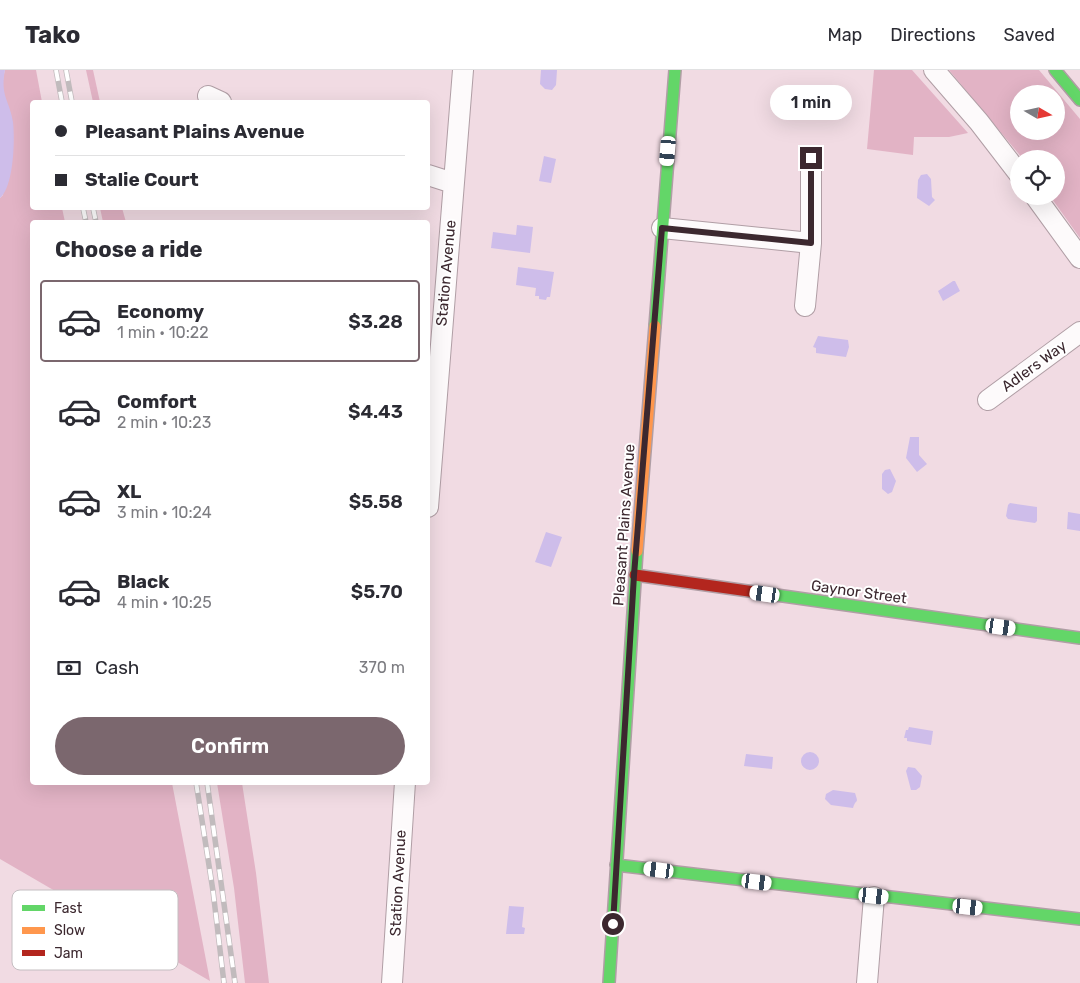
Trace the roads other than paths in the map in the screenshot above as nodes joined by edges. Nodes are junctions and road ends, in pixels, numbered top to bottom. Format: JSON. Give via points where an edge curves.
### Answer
{"nodes":[{"id":1,"x":460,"y":70,"type":"edge"},
{"id":2,"x":675,"y":70,"type":"edge"},
{"id":3,"x":934,"y":70,"type":"edge"},
{"id":4,"x":1055,"y":70,"type":"edge"},
{"id":5,"x":1080,"y":100,"type":"edge"},
{"id":6,"x":811,"y":158,"type":"dead end"},
{"id":7,"x":1010,"y":162,"type":"edge"},
{"id":8,"x":430,"y":176,"type":"edge"},
{"id":9,"x":453,"y":183,"type":"junction"},
{"id":10,"x":1042,"y":205,"type":"edge"},
{"id":11,"x":662,"y":228,"type":"junction"},
{"id":12,"x":811,"y":243,"type":"junction"},
{"id":13,"x":1080,"y":258,"type":"edge"},
{"id":14,"x":805,"y":306,"type":"dead end"},
{"id":15,"x":1080,"y":332,"type":"edge"},
{"id":16,"x":433,"y":364,"type":"edge"},
{"id":17,"x":988,"y":400,"type":"dead end"},
{"id":18,"x":430,"y":450,"type":"edge"},
{"id":19,"x":634,"y":575,"type":"junction"},
{"id":20,"x":1080,"y":638,"type":"edge"},
{"id":21,"x":405,"y":785,"type":"edge"},
{"id":22,"x":616,"y":865,"type":"junction"},
{"id":23,"x":874,"y":896,"type":"junction"},
{"id":24,"x":1080,"y":919,"type":"edge"},
{"id":25,"x":392,"y":983,"type":"edge"},
{"id":26,"x":609,"y":983,"type":"edge"},
{"id":27,"x":867,"y":983,"type":"edge"}],
"edges":[{"from":1,"to":9,"type":"street","name":"Station Avenue"},
{"from":2,"to":11,"type":"main road","name":"Pleasant Plains Avenue"},
{"from":3,"to":7,"type":"street"},
{"from":4,"to":5,"type":"main road"},
{"from":6,"to":12,"type":"street"},
{"from":8,"to":9,"type":"street"},
{"from":9,"to":16,"type":"street","name":"Station Avenue"},
{"from":10,"to":13,"type":"street"},
{"from":11,"to":12,"type":"street"},
{"from":11,"to":19,"type":"main road","name":"Pleasant Plains Avenue"},
{"from":12,"to":14,"type":"street"},
{"from":15,"to":17,"type":"street","name":"Adlers Way"},
{"from":16,"to":18,"type":"street","name":"Station Avenue"},
{"from":19,"to":20,"type":"main road","name":"Gaynor Street"},
{"from":19,"to":22,"type":"main road","name":"Pleasant Plains Avenue"},
{"from":21,"to":25,"type":"street","name":"Station Avenue"},
{"from":22,"to":23,"type":"main road"},
{"from":22,"to":26,"type":"main road","name":"Pleasant Plains Avenue"},
{"from":23,"to":24,"type":"main road"},
{"from":23,"to":27,"type":"street"}]}
